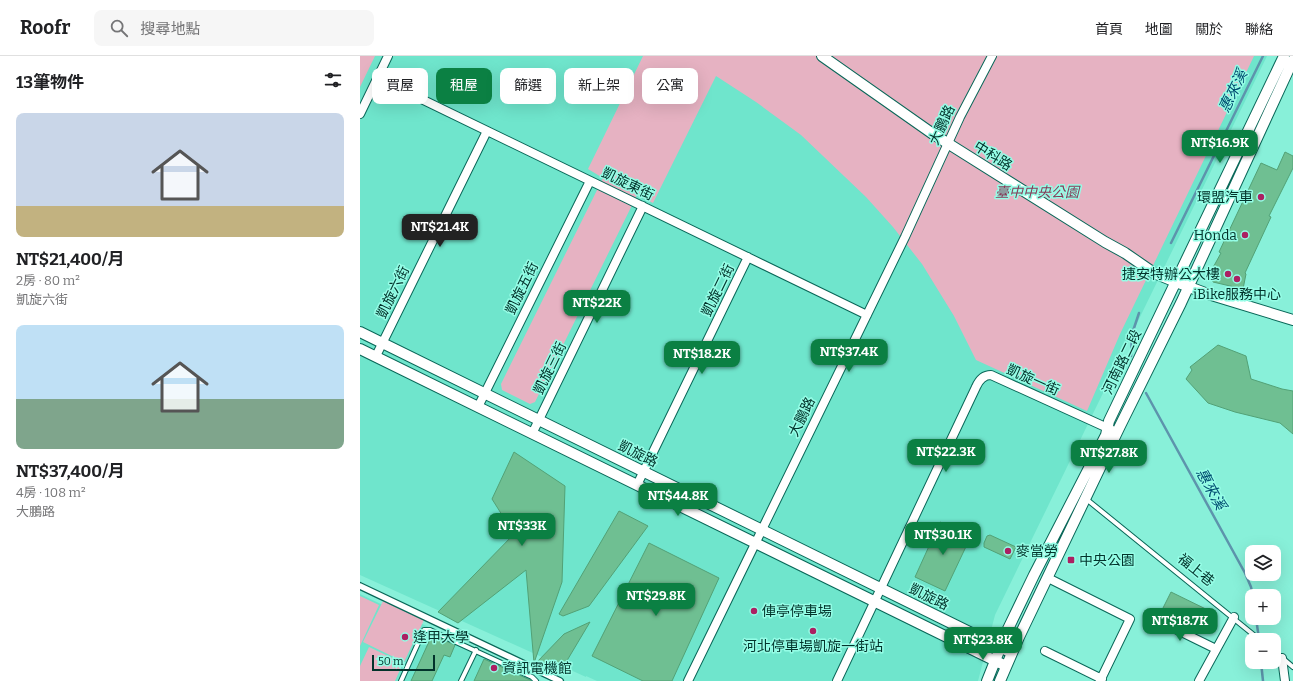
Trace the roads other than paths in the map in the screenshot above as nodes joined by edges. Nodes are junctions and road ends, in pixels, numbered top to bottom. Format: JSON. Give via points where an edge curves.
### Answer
{"nodes":[{"id":1,"x":388,"y":56,"type":"edge"},
{"id":2,"x":822,"y":56,"type":"edge"},
{"id":3,"x":992,"y":56,"type":"edge"},
{"id":4,"x":1284,"y":56,"type":"edge"},
{"id":5,"x":1293,"y":60,"type":"edge"},
{"id":6,"x":383,"y":68,"type":"edge"},
{"id":7,"x":372,"y":90,"type":"edge"},
{"id":8,"x":428,"y":102,"type":"edge"},
{"id":9,"x":360,"y":114,"type":"edge"},
{"id":10,"x":487,"y":131,"type":"junction"},
{"id":11,"x":948,"y":144,"type":"junction"},
{"id":12,"x":590,"y":181,"type":"junction"},
{"id":13,"x":643,"y":206,"type":"junction"},
{"id":14,"x":748,"y":257,"type":"junction"},
{"id":15,"x":1176,"y":282,"type":"junction"},
{"id":16,"x":1188,"y":287,"type":"junction"},
{"id":17,"x":867,"y":315,"type":"junction"},
{"id":18,"x":1293,"y":320,"type":"edge"},
{"id":19,"x":360,"y":332,"type":"edge"},
{"id":20,"x":382,"y":343,"type":"junction"},
{"id":21,"x":360,"y":349,"type":"edge"},
{"id":22,"x":376,"y":356,"type":"junction"},
{"id":23,"x":484,"y":394,"type":"junction"},
{"id":24,"x":478,"y":407,"type":"junction"},
{"id":25,"x":539,"y":420,"type":"junction"},
{"id":26,"x":1108,"y":428,"type":"junction"},
{"id":27,"x":1117,"y":432,"type":"junction"},
{"id":28,"x":532,"y":434,"type":"junction"},
{"id":29,"x":644,"y":472,"type":"junction"},
{"id":30,"x":637,"y":485,"type":"junction"},
{"id":31,"x":1085,"y":497,"type":"junction"},
{"id":32,"x":761,"y":530,"type":"junction"},
{"id":33,"x":755,"y":543,"type":"junction"},
{"id":34,"x":1048,"y":578,"type":"junction"},
{"id":35,"x":360,"y":586,"type":"edge"},
{"id":36,"x":880,"y":589,"type":"junction"},
{"id":37,"x":875,"y":601,"type":"junction"},
{"id":38,"x":1234,"y":617,"type":"junction"},
{"id":39,"x":1153,"y":618,"type":"dead end"},
{"id":40,"x":1252,"y":633,"type":"edge"},
{"id":41,"x":1000,"y":648,"type":"junction"},
{"id":42,"x":1216,"y":649,"type":"junction"},
{"id":43,"x":476,"y":650,"type":"junction"},
{"id":44,"x":1045,"y":651,"type":"dead end"},
{"id":45,"x":1012,"y":654,"type":"junction"},
{"id":46,"x":1281,"y":657,"type":"edge"},
{"id":47,"x":995,"y":660,"type":"junction"},
{"id":48,"x":1006,"y":666,"type":"junction"},
{"id":49,"x":1281,"y":666,"type":"edge"},
{"id":50,"x":1293,"y":667,"type":"edge"},
{"id":51,"x":1101,"y":680,"type":"edge"},
{"id":52,"x":402,"y":681,"type":"edge"},
{"id":53,"x":461,"y":681,"type":"edge"},
{"id":54,"x":536,"y":681,"type":"edge"},
{"id":55,"x":560,"y":681,"type":"edge"},
{"id":56,"x":688,"y":681,"type":"edge"},
{"id":57,"x":837,"y":681,"type":"edge"},
{"id":58,"x":988,"y":681,"type":"edge"},
{"id":59,"x":1000,"y":681,"type":"edge"},
{"id":60,"x":1199,"y":681,"type":"edge"},
{"id":61,"x":1285,"y":681,"type":"edge"}],
"edges":[{"from":1,"to":6,"type":"street"},
{"from":2,"to":11,"type":"street","name":"中科路"},
{"from":3,"to":11,"type":"street","name":"大鵬路"},
{"from":4,"to":15,"type":"street","name":"河南路二段"},
{"from":5,"to":16,"type":"street","name":"河南路二段"},
{"from":7,"to":9,"type":"street"},
{"from":8,"to":10,"type":"street","name":"凱旋東街"},
{"from":10,"to":12,"type":"street","name":"凱旋東街"},
{"from":10,"to":20,"type":"street","name":"凱旋六街"},
{"from":11,"to":15,"type":"street","name":"中科路","via":[[1154,273]]},
{"from":11,"to":17,"type":"street","name":"大鵬路"},
{"from":12,"to":13,"type":"street","name":"凱旋東街"},
{"from":12,"to":23,"type":"street","name":"凱旋五街"},
{"from":13,"to":14,"type":"street","name":"凱旋東街"},
{"from":13,"to":25,"type":"street","name":"凱旋三街"},
{"from":14,"to":17,"type":"street","name":"凱旋東街"},
{"from":14,"to":29,"type":"street","name":"凱旋二街"},
{"from":15,"to":16,"type":"street","name":"中科路"},
{"from":15,"to":26,"type":"street","name":"河南路二段","via":[[1109,421]]},
{"from":16,"to":18,"type":"street","name":"中科路"},
{"from":16,"to":27,"type":"street","name":"河南路二段"},
{"from":17,"to":32,"type":"street","name":"大鵬路"},
{"from":19,"to":20,"type":"street","name":"凱旋路"},
{"from":20,"to":22,"type":"street","name":"凱旋六街"},
{"from":20,"to":23,"type":"street","name":"凱旋路"},
{"from":21,"to":22,"type":"street","name":"凱旋路"},
{"from":22,"to":24,"type":"street","name":"凱旋路"},
{"from":23,"to":24,"type":"street","name":"凱旋五街"},
{"from":23,"to":25,"type":"street","name":"凱旋路"},
{"from":24,"to":28,"type":"street","name":"凱旋路"},
{"from":25,"to":28,"type":"street","name":"凱旋三街"},
{"from":25,"to":29,"type":"street","name":"凱旋路"},
{"from":26,"to":27,"type":"street","name":"凱旋一街"},
{"from":26,"to":36,"type":"street","name":"凱旋一街","via":[[991,375],[981,378]]},
{"from":26,"to":41,"type":"street","name":"河南路二段"},
{"from":27,"to":31,"type":"street","name":"河南路二段"},
{"from":28,"to":30,"type":"street","name":"凱旋路"},
{"from":29,"to":30,"type":"street","name":"凱旋二街"},
{"from":29,"to":32,"type":"street","name":"凱旋路"},
{"from":30,"to":33,"type":"street","name":"凱旋路"},
{"from":31,"to":34,"type":"street","name":"河南路二段"},
{"from":31,"to":38,"type":"lane","name":"福上巷"},
{"from":32,"to":33,"type":"street","name":"大鵬路"},
{"from":32,"to":36,"type":"street","name":"凱旋路"},
{"from":33,"to":37,"type":"street","name":"凱旋路"},
{"from":33,"to":56,"type":"street","name":"大鵬路"},
{"from":34,"to":45,"type":"street","name":"河南路二段"},
{"from":34,"to":51,"type":"street","via":[[1130,619]]},
{"from":35,"to":55,"type":"street"},
{"from":36,"to":37,"type":"street","name":"凱旋一街"},
{"from":36,"to":41,"type":"street","name":"凱旋路"},
{"from":37,"to":47,"type":"street","name":"凱旋路"},
{"from":37,"to":57,"type":"street","name":"凱旋一街"},
{"from":38,"to":40,"type":"lane","name":"福上巷"},
{"from":38,"to":42,"type":"street"},
{"from":39,"to":42,"type":"street"},
{"from":41,"to":45,"type":"street","name":"凱旋路"},
{"from":41,"to":47,"type":"street","name":"河南路二段"},
{"from":42,"to":60,"type":"street"},
{"from":43,"to":52,"type":"lane","via":[[430,630],[424,630]]},
{"from":43,"to":53,"type":"lane"},
{"from":43,"to":54,"type":"lane"},
{"from":44,"to":51,"type":"street"},
{"from":45,"to":48,"type":"street","name":"河南路二段"},
{"from":46,"to":50,"type":"lane"},
{"from":47,"to":48,"type":"street","name":"凱旋路"},
{"from":47,"to":58,"type":"street","name":"河南路二段"},
{"from":48,"to":59,"type":"street","name":"河南路二段"},
{"from":49,"to":61,"type":"street"}]}
